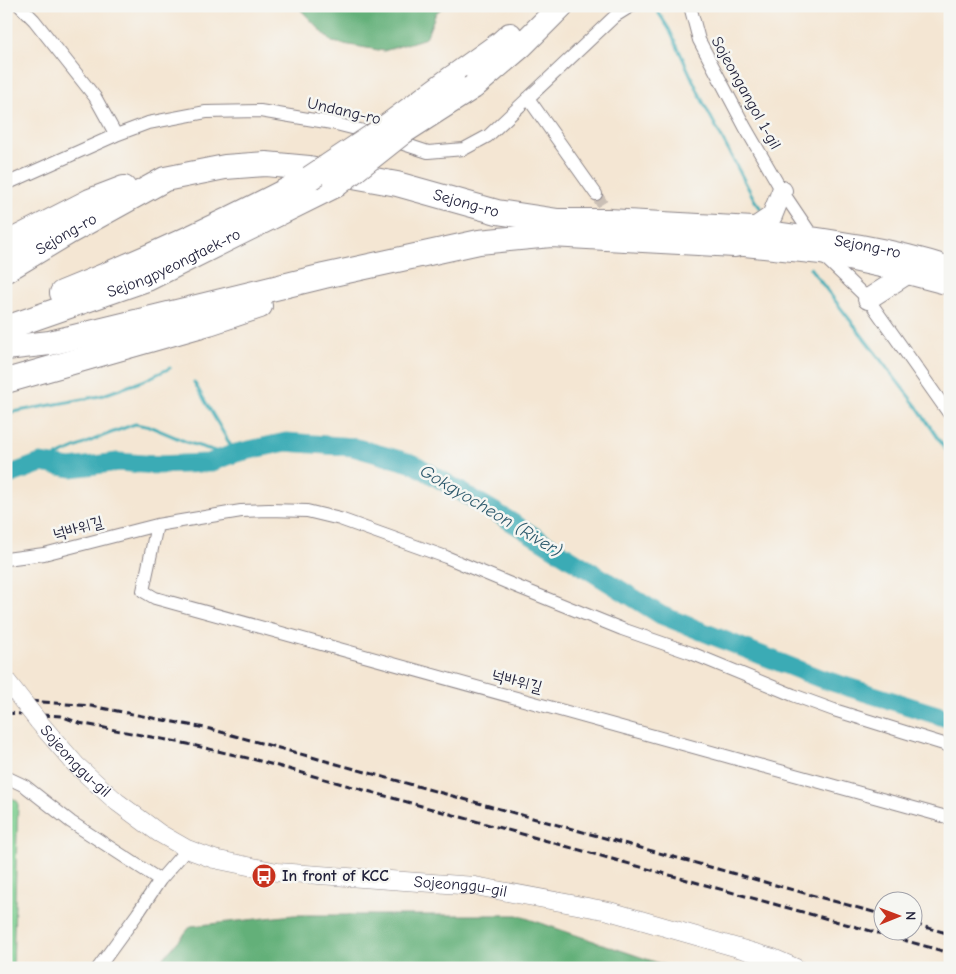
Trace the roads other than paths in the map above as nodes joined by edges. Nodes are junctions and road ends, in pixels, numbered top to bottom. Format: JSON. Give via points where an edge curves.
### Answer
{"nodes":[{"id":1,"x":20,"y":6,"type":"edge"},
{"id":2,"x":541,"y":6,"type":"edge"},
{"id":3,"x":561,"y":6,"type":"edge"},
{"id":4,"x":631,"y":6,"type":"edge"},
{"id":5,"x":690,"y":6,"type":"edge"},
{"id":6,"x":462,"y":82,"type":"junction"},
{"id":7,"x":528,"y":98,"type":"junction"},
{"id":8,"x":116,"y":135,"type":"junction"},
{"id":9,"x":225,"y":167,"type":"junction"},
{"id":10,"x":6,"y":184,"type":"edge"},
{"id":11,"x":782,"y":191,"type":"junction"},
{"id":12,"x":596,"y":194,"type":"tunnel mouth"},
{"id":13,"x":753,"y":229,"type":"junction"},
{"id":14,"x":6,"y":244,"type":"edge"},
{"id":15,"x":735,"y":245,"type":"joint"},
{"id":16,"x":817,"y":245,"type":"junction"},
{"id":17,"x":394,"y":260,"type":"junction"},
{"id":18,"x":950,"y":267,"type":"edge"},
{"id":19,"x":6,"y":270,"type":"edge"},
{"id":20,"x":907,"y":274,"type":"junction"},
{"id":21,"x":950,"y":285,"type":"edge"},
{"id":22,"x":868,"y":299,"type":"junction"},
{"id":23,"x":6,"y":314,"type":"edge"},
{"id":24,"x":6,"y":328,"type":"edge"},
{"id":25,"x":6,"y":348,"type":"edge"},
{"id":26,"x":6,"y":381,"type":"edge"},
{"id":27,"x":950,"y":416,"type":"edge"},
{"id":28,"x":156,"y":524,"type":"junction"},
{"id":29,"x":6,"y":559,"type":"edge"},
{"id":30,"x":6,"y":680,"type":"edge"},
{"id":31,"x":950,"y":746,"type":"edge"},
{"id":32,"x":6,"y":777,"type":"edge"},
{"id":33,"x":950,"y":818,"type":"edge"},
{"id":34,"x":187,"y":849,"type":"junction"},
{"id":35,"x":160,"y":880,"type":"junction"},
{"id":36,"x":98,"y":968,"type":"edge"},
{"id":37,"x":796,"y":968,"type":"edge"}],
"edges":[{"from":1,"to":8,"type":"street","via":[[95,97]]},
{"from":2,"to":6,"type":"highway"},
{"from":3,"to":6,"type":"highway","via":[[521,46]]},
{"from":4,"to":7,"type":"street","name":"Undang-ro","via":[[615,16]]},
{"from":5,"to":11,"type":"street","name":"Sojeongangol 1-gil","via":[[698,40]]},
{"from":6,"to":23,"type":"highway","name":"Sejongpyeongtaek-ro","bridge":true,"via":[[310,178],[230,220],[136,263]]},
{"from":6,"to":24,"type":"highway","name":"Sejongpyeongtaek-ro","bridge":true,"via":[[336,185],[147,279]]},
{"from":7,"to":8,"type":"street","name":"Undang-ro","via":[[488,136],[464,149],[428,152],[356,129],[260,111],[206,112],[148,123]]},
{"from":7,"to":12,"type":"street"},
{"from":8,"to":10,"type":"street","name":"Undang-ro"},
{"from":9,"to":13,"type":"highway","name":"Sejong-ro","via":[[266,164],[309,168],[397,184],[497,212],[558,221]]},
{"from":9,"to":14,"type":"highway","via":[[165,172],[90,201]]},
{"from":9,"to":19,"type":"highway","name":"Sejong-ro","via":[[165,179]]},
{"from":11,"to":13,"type":"main road","via":[[772,216]]},
{"from":11,"to":16,"type":"street","name":"Sojeongangol 1-gil"},
{"from":13,"to":16,"type":"main road","name":"Sejong-ro"},
{"from":15,"to":16,"type":"main road","name":"Sejong-ro"},
{"from":15,"to":17,"type":"highway","name":"Sejong-ro","via":[[551,235],[479,242]]},
{"from":16,"to":18,"type":"main road","name":"Sejong-ro","via":[[844,242]]},
{"from":16,"to":20,"type":"main road","name":"Sejong-ro"},
{"from":16,"to":22,"type":"street","name":"Sojeongangol 1-gil"},
{"from":17,"to":25,"type":"highway","name":"Sejong-ro","via":[[50,343]]},
{"from":17,"to":26,"type":"highway","via":[[208,323]]},
{"from":20,"to":21,"type":"main road","name":"Sejong-ro"},
{"from":20,"to":22,"type":"main road"},
{"from":22,"to":27,"type":"street","name":"Sojeongangol 1-gil"},
{"from":28,"to":29,"type":"street","name":"넉바위길","via":[[44,554]]},
{"from":28,"to":31,"type":"street","name":"넉바위길","via":[[269,510],[307,511],[340,519],[446,557],[512,586],[793,695]]},
{"from":28,"to":33,"type":"street","name":"넉바위길","via":[[143,591],[155,598]]},
{"from":30,"to":34,"type":"street","name":"Sojeonggu-gil","bridge":true,"via":[[76,765],[116,802],[159,834]]},
{"from":32,"to":35,"type":"street","via":[[25,786],[71,822]]},
{"from":34,"to":35,"type":"street"},
{"from":34,"to":37,"type":"street","name":"Sojeonggu-gil","via":[[214,859],[277,872],[475,886],[609,911],[773,958]]},
{"from":35,"to":36,"type":"street"}]}
